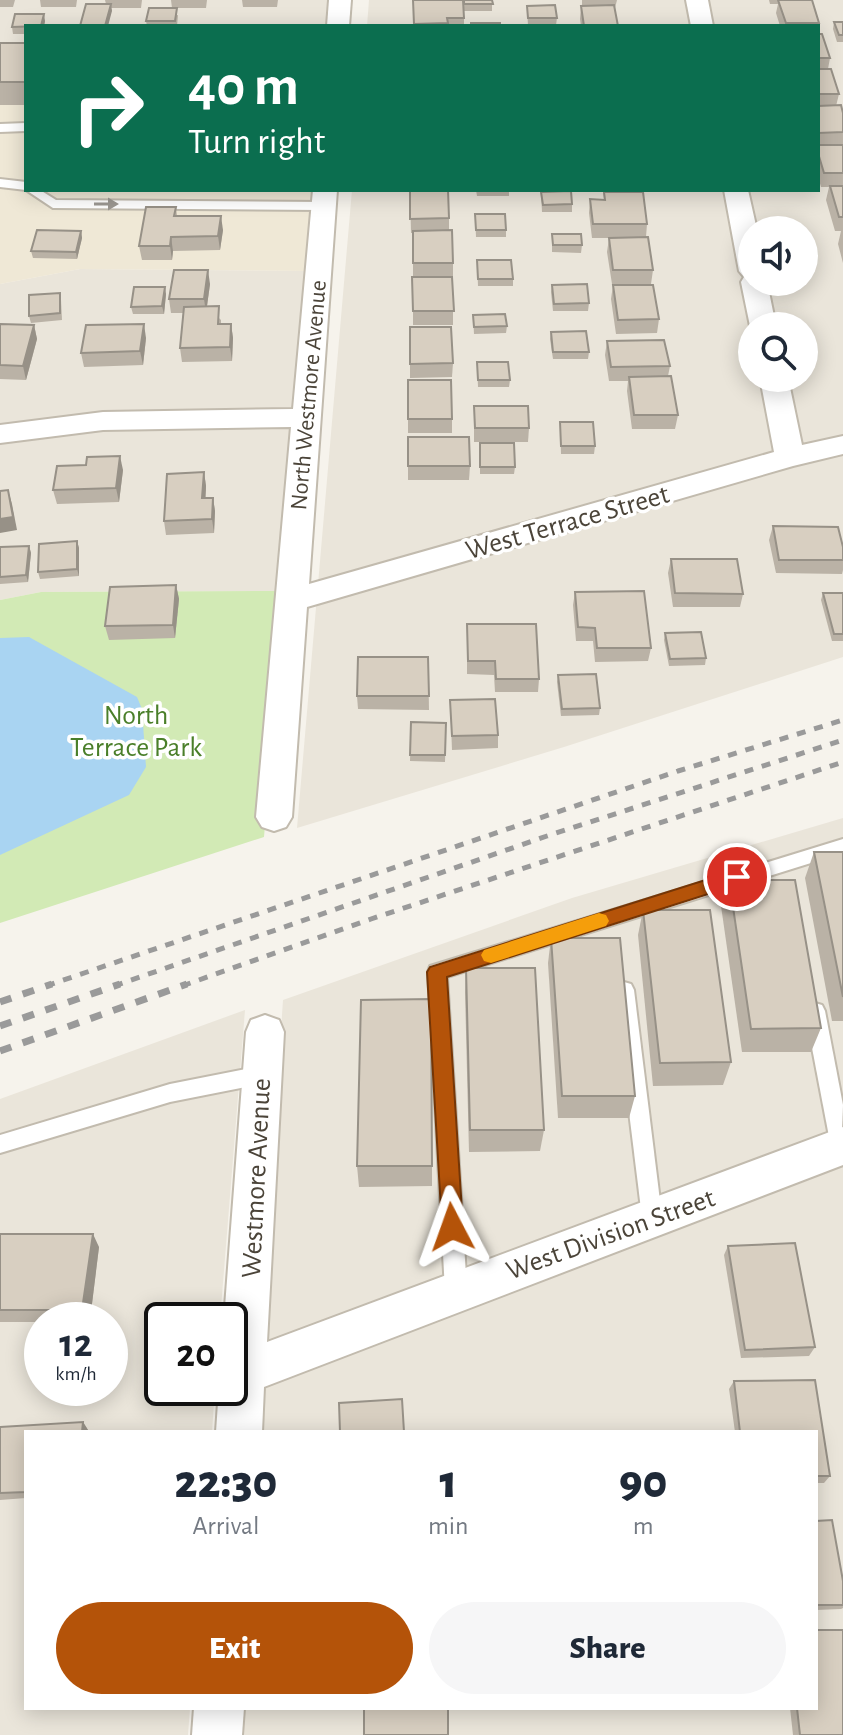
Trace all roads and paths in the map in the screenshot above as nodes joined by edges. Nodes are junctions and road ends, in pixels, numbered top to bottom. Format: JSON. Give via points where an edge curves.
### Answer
{"nodes":[{"id":1,"x":340,"y":0,"type":"edge"},
{"id":2,"x":697,"y":0,"type":"edge"},
{"id":3,"x":338,"y":24,"type":"edge"},
{"id":4,"x":702,"y":24,"type":"edge"},
{"id":5,"x":24,"y":127,"type":"edge"},
{"id":6,"x":0,"y":128,"type":"edge"},
{"id":7,"x":0,"y":183,"type":"edge"},
{"id":8,"x":24,"y":183,"type":"edge"},
{"id":9,"x":38,"y":192,"type":"edge"},
{"id":10,"x":262,"y":192,"type":"edge"},
{"id":11,"x":736,"y":192,"type":"edge"},
{"id":12,"x":324,"y":198,"type":"edge"},
{"id":13,"x":260,"y":206,"type":"junction"},
{"id":14,"x":741,"y":216,"type":"edge"},
{"id":15,"x":777,"y":392,"type":"edge"},
{"id":16,"x":306,"y":418,"type":"junction"},
{"id":17,"x":0,"y":434,"type":"edge"},
{"id":18,"x":843,"y":445,"type":"edge"},
{"id":19,"x":790,"y":457,"type":"junction"},
{"id":20,"x":292,"y":600,"type":"junction"},
{"id":21,"x":274,"y":817,"type":"dead end"},
{"id":22,"x":843,"y":846,"type":"edge"},
{"id":23,"x":622,"y":976,"type":"edge"},
{"id":24,"x":810,"y":987,"type":"edge"},
{"id":25,"x":265,"y":1032,"type":"dead end"},
{"id":26,"x":261,"y":1075,"type":"junction"},
{"id":27,"x":0,"y":1144,"type":"edge"},
{"id":28,"x":842,"y":1146,"type":"edge"},
{"id":29,"x":652,"y":1217,"type":"junction"},
{"id":30,"x":456,"y":1291,"type":"junction"},
{"id":31,"x":248,"y":1303,"type":"edge"},
{"id":32,"x":248,"y":1371,"type":"edge"},
{"id":33,"x":241,"y":1406,"type":"edge"},
{"id":34,"x":239,"y":1430,"type":"edge"},
{"id":35,"x":219,"y":1710,"type":"edge"},
{"id":36,"x":217,"y":1735,"type":"edge"}],
"edges":[{"from":1,"to":3,"type":"street"},
{"from":2,"to":4,"type":"street"},
{"from":5,"to":6,"type":"lane"},
{"from":7,"to":8,"type":"lane"},
{"from":9,"to":13,"type":"lane","one_way":true,"via":[[53,204]]},
{"from":10,"to":13,"type":"lane"},
{"from":11,"to":14,"type":"street"},
{"from":12,"to":13,"type":"lane"},
{"from":12,"to":16,"type":"street","name":"North Westmore Avenue"},
{"from":15,"to":19,"type":"street"},
{"from":16,"to":17,"type":"street","via":[[103,421]]},
{"from":16,"to":20,"type":"street","name":"North Westmore Avenue"},
{"from":18,"to":19,"type":"street","name":"West Terrace Street"},
{"from":19,"to":20,"type":"street","name":"West Terrace Street"},
{"from":20,"to":21,"type":"street"},
{"from":22,"to":30,"type":"lane","via":[[786,871],[437,972]]},
{"from":23,"to":29,"type":"lane"},
{"from":24,"to":28,"type":"lane"},
{"from":25,"to":26,"type":"street","name":"Westmore Avenue"},
{"from":26,"to":27,"type":"lane","via":[[170,1093]]},
{"from":26,"to":31,"type":"street","name":"Westmore Avenue"},
{"from":28,"to":29,"type":"street","name":"West Division Street"},
{"from":29,"to":30,"type":"street","name":"West Division Street"},
{"from":30,"to":32,"type":"street","name":"West Division Street"},
{"from":33,"to":34,"type":"street"},
{"from":35,"to":36,"type":"street"}]}
